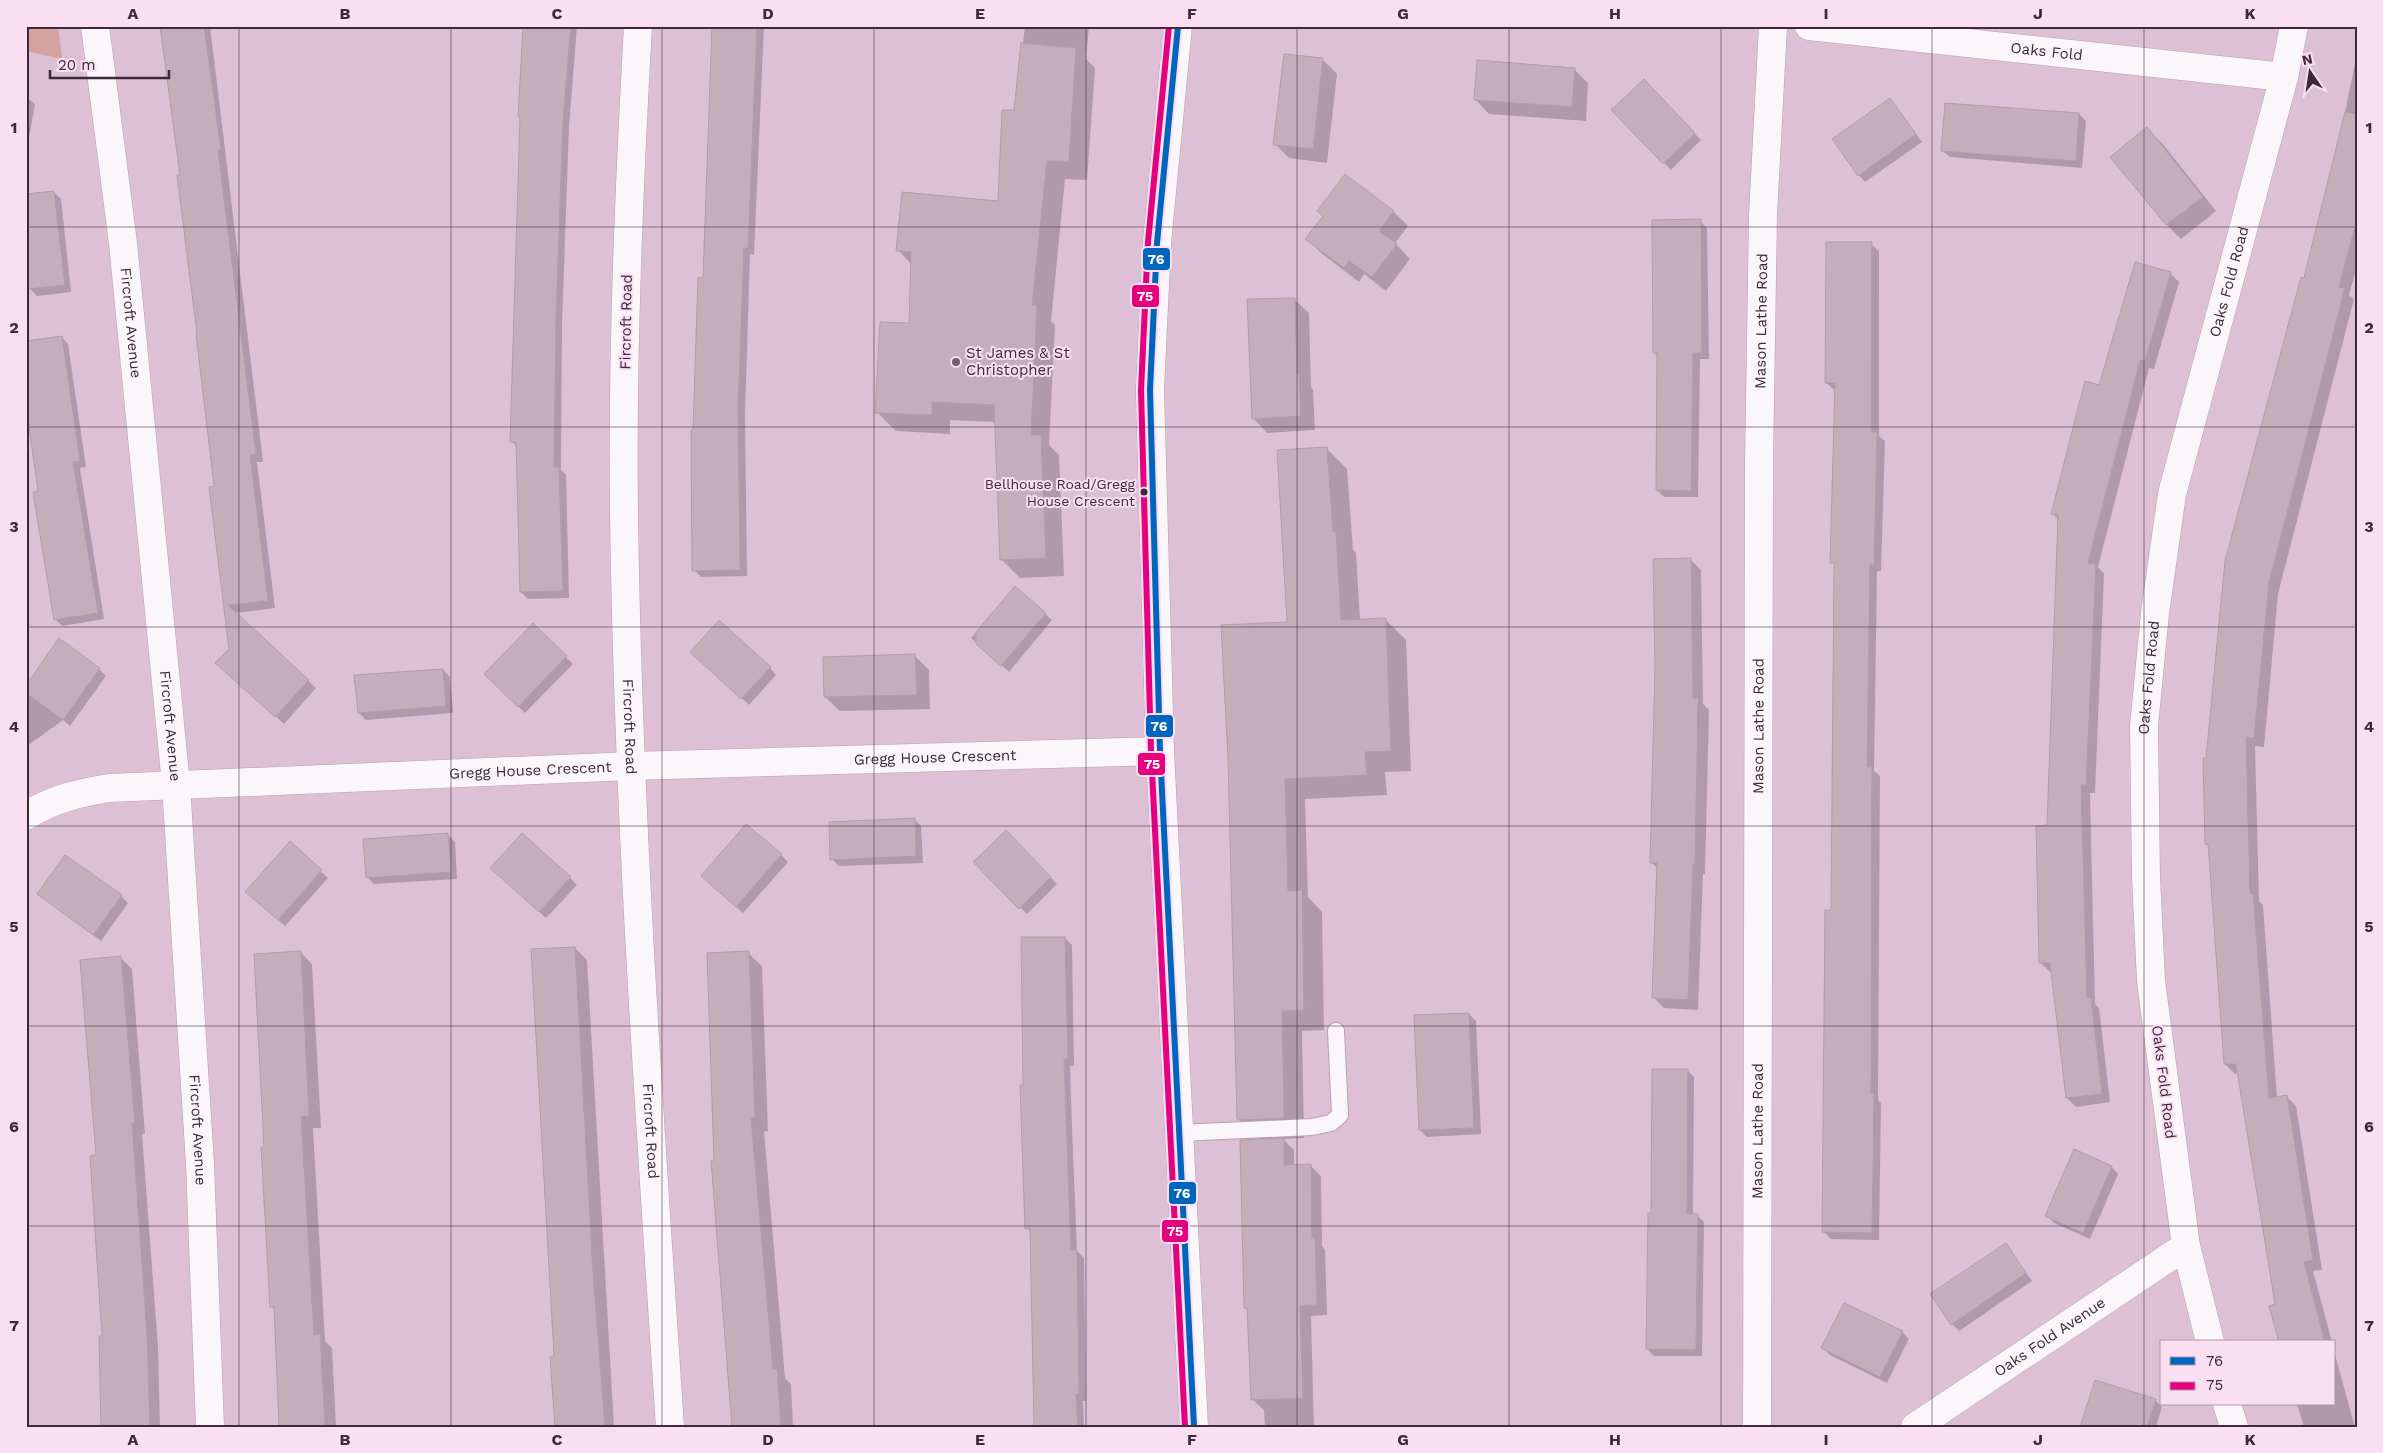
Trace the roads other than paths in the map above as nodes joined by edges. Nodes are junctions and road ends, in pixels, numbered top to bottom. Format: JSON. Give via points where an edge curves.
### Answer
{"nodes":[{"id":1,"x":96,"y":26,"type":"edge"},
{"id":2,"x":638,"y":26,"type":"edge"},
{"id":3,"x":1178,"y":26,"type":"edge"},
{"id":4,"x":1773,"y":26,"type":"edge"},
{"id":5,"x":1809,"y":26,"type":"edge"},
{"id":6,"x":2294,"y":26,"type":"edge"},
{"id":7,"x":2284,"y":77,"type":"junction"},
{"id":8,"x":1160,"y":751,"type":"junction"},
{"id":9,"x":631,"y":766,"type":"junction"},
{"id":10,"x":176,"y":785,"type":"junction"},
{"id":11,"x":26,"y":816,"type":"edge"},
{"id":12,"x":1336,"y":1031,"type":"dead end"},
{"id":13,"x":1179,"y":1134,"type":"junction"},
{"id":14,"x":2186,"y":1246,"type":"junction"},
{"id":15,"x":2210,"y":1340,"type":"edge"},
{"id":16,"x":2228,"y":1406,"type":"edge"},
{"id":17,"x":210,"y":1427,"type":"edge"},
{"id":18,"x":670,"y":1427,"type":"edge"},
{"id":19,"x":1194,"y":1427,"type":"edge"},
{"id":20,"x":1757,"y":1427,"type":"edge"},
{"id":21,"x":1915,"y":1427,"type":"edge"},
{"id":22,"x":2234,"y":1427,"type":"edge"}],
"edges":[{"from":1,"to":10,"type":"street","name":"Fircroft Avenue","via":[[122,243]]},
{"from":2,"to":9,"type":"street","name":"Fircroft Road","via":[[627,214],[624,511]]},
{"from":3,"to":8,"type":"street","via":[[1157,243],[1150,390]]},
{"from":4,"to":20,"type":"street","name":"Mason Lathe Road","via":[[1763,215],[1759,463]]},
{"from":5,"to":7,"type":"street","name":"Oaks Fold"},
{"from":6,"to":7,"type":"street","name":"Oaks Fold Road"},
{"from":7,"to":14,"type":"street","name":"Oaks Fold Road","via":[[2172,494],[2154,612],[2145,717],[2146,877],[2152,982]]},
{"from":8,"to":9,"type":"street","name":"Gregg House Crescent"},
{"from":8,"to":13,"type":"street"},
{"from":9,"to":10,"type":"street","name":"Gregg House Crescent"},
{"from":9,"to":18,"type":"street","name":"Fircroft Road","via":[[642,1000]]},
{"from":10,"to":11,"type":"street","name":"Gregg House Crescent","via":[[109,788],[72,794]]},
{"from":10,"to":17,"type":"street","name":"Fircroft Avenue","via":[[200,1164]]},
{"from":12,"to":13,"type":"lane","via":[[1340,1115],[1331,1123],[1312,1127]]},
{"from":13,"to":19,"type":"street"},
{"from":14,"to":15,"type":"street","name":"Oaks Fold Road"},
{"from":14,"to":21,"type":"street","name":"Oaks Fold Avenue"},
{"from":16,"to":22,"type":"street"}]}
